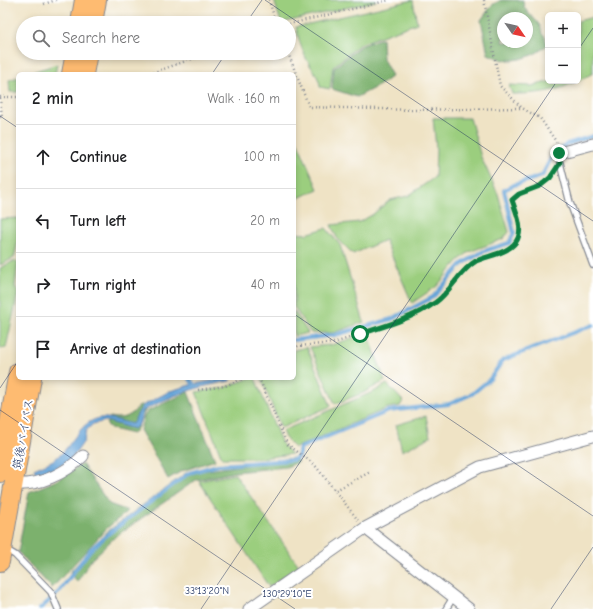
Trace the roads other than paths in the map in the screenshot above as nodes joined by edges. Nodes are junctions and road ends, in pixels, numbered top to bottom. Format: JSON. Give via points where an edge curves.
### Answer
{"nodes":[{"id":1,"x":84,"y":0,"type":"edge"},
{"id":2,"x":97,"y":0,"type":"edge"},
{"id":3,"x":81,"y":16,"type":"edge"},
{"id":4,"x":94,"y":16,"type":"edge"},
{"id":5,"x":73,"y":60,"type":"edge"},
{"id":6,"x":87,"y":60,"type":"edge"},
{"id":7,"x":71,"y":72,"type":"edge"},
{"id":8,"x":84,"y":72,"type":"edge"},
{"id":9,"x":593,"y":144,"type":"edge"},
{"id":10,"x":559,"y":158,"type":"joint"},
{"id":11,"x":593,"y":265,"type":"edge"},
{"id":12,"x":17,"y":380,"type":"edge"},
{"id":13,"x":32,"y":380,"type":"edge"},
{"id":14,"x":593,"y":436,"type":"edge"},
{"id":15,"x":83,"y":456,"type":"dead end"},
{"id":16,"x":0,"y":473,"type":"edge"},
{"id":17,"x":14,"y":484,"type":"junction"},
{"id":18,"x":365,"y":528,"type":"junction"},
{"id":19,"x":1,"y":555,"type":"edge"},
{"id":20,"x":454,"y":596,"type":"junction"},
{"id":21,"x":58,"y":609,"type":"edge"},
{"id":22,"x":250,"y":609,"type":"edge"},
{"id":23,"x":446,"y":609,"type":"edge"},
{"id":24,"x":469,"y":609,"type":"edge"}],
"edges":[{"from":1,"to":3,"type":"highway"},
{"from":2,"to":4,"type":"highway"},
{"from":5,"to":7,"type":"highway"},
{"from":6,"to":8,"type":"highway"},
{"from":9,"to":10,"type":"street"},
{"from":10,"to":11,"type":"lane","via":[[570,203]]},
{"from":12,"to":16,"type":"highway","name":"筑後バイパス"},
{"from":13,"to":17,"type":"highway","name":"筑後バイパス"},
{"from":14,"to":18,"type":"street","via":[[480,467]]},
{"from":15,"to":17,"type":"street","via":[[59,474],[30,485]]},
{"from":17,"to":19,"type":"highway","name":"筑後バイパス"},
{"from":18,"to":20,"type":"street"},
{"from":18,"to":22,"type":"street"},
{"from":19,"to":21,"type":"lane","via":[[15,554],[52,592]]},
{"from":20,"to":23,"type":"lane"},
{"from":20,"to":24,"type":"street"}]}
